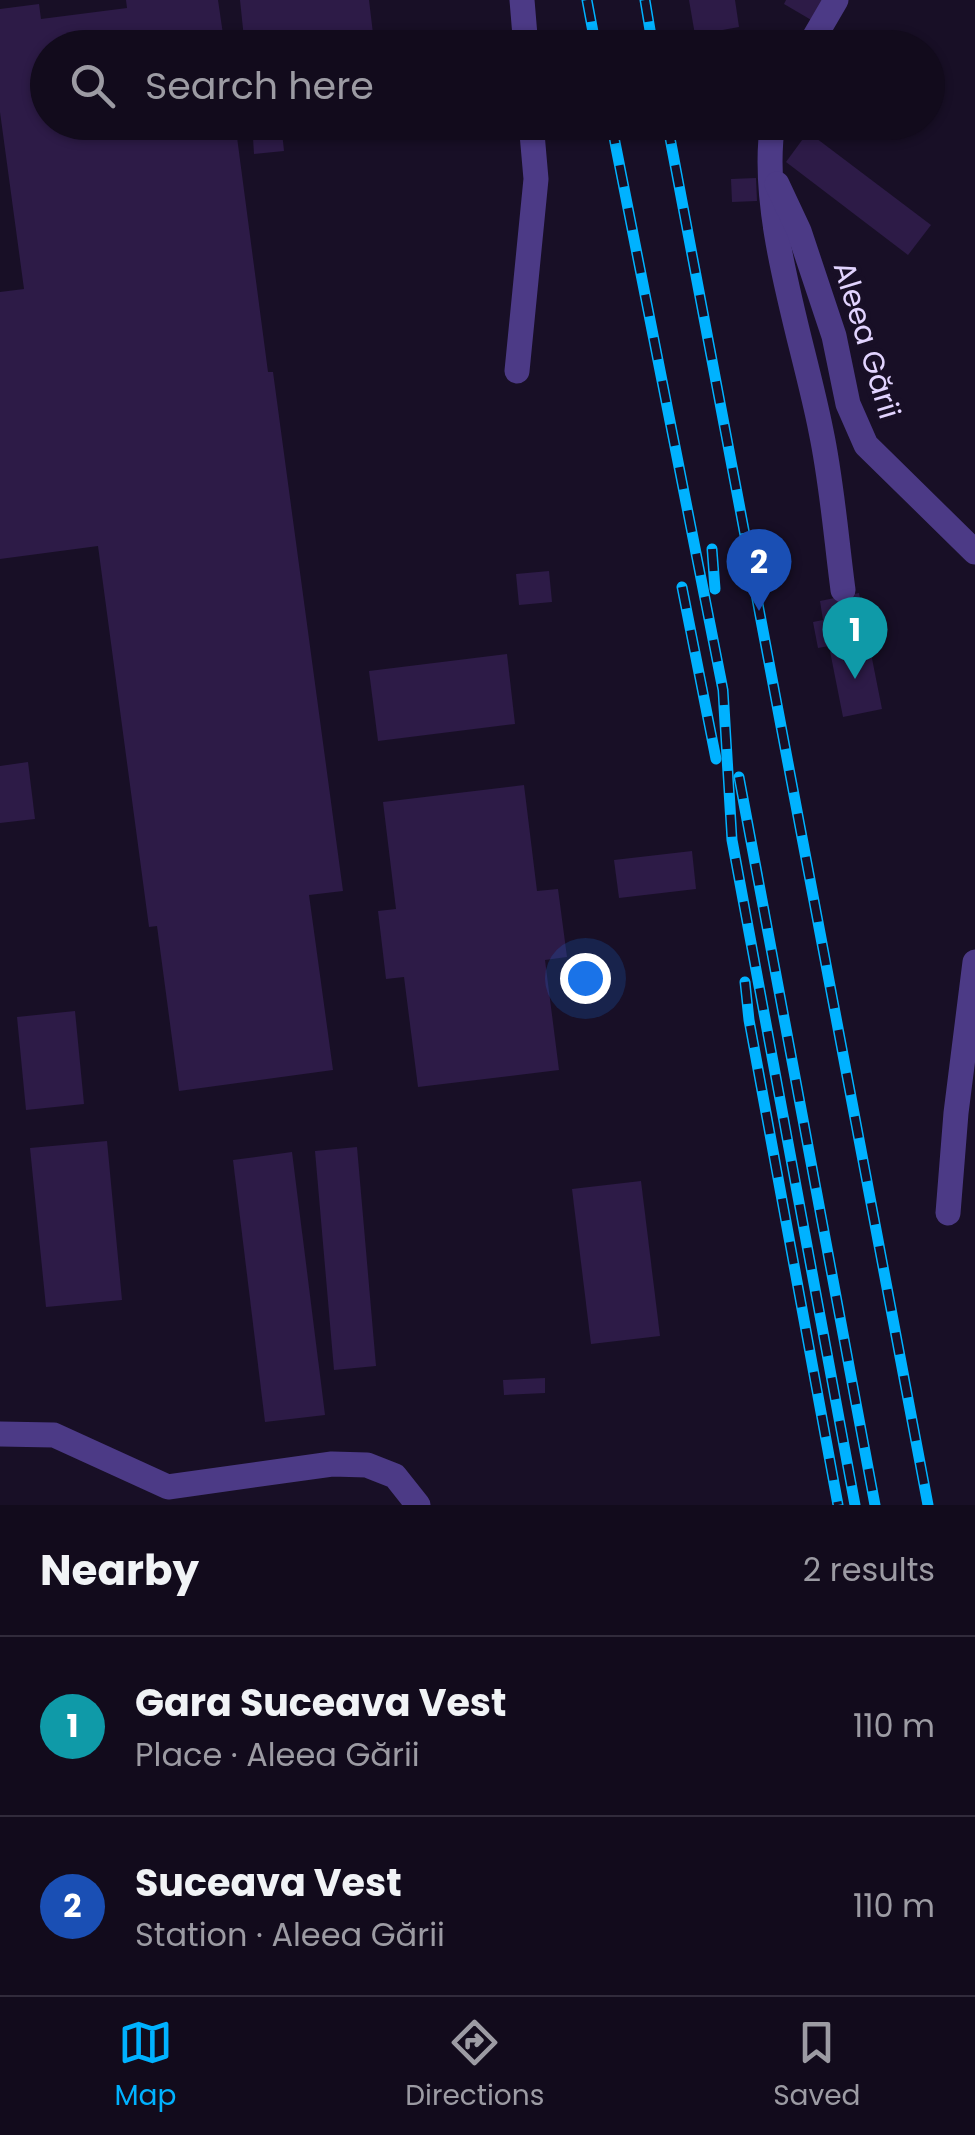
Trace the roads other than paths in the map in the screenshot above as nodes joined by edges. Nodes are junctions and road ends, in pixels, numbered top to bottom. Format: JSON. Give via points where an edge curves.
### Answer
{"nodes":[{"id":1,"x":522,"y":0,"type":"edge"},
{"id":2,"x":836,"y":0,"type":"edge"},
{"id":3,"x":524,"y":30,"type":"edge"},
{"id":4,"x":818,"y":30,"type":"edge"},
{"id":5,"x":533,"y":140,"type":"edge"},
{"id":6,"x":771,"y":140,"type":"edge"},
{"id":7,"x":769,"y":168,"type":"junction"},
{"id":8,"x":517,"y":371,"type":"dead end"},
{"id":9,"x":975,"y":552,"type":"edge"},
{"id":10,"x":842,"y":590,"type":"dead end"},
{"id":11,"x":975,"y":962,"type":"edge"},
{"id":12,"x":948,"y":1213,"type":"dead end"},
{"id":13,"x":0,"y":1434,"type":"edge"},
{"id":14,"x":418,"y":1505,"type":"edge"}],
"edges":[{"from":1,"to":3,"type":"street"},
{"from":2,"to":4,"type":"street"},
{"from":5,"to":8,"type":"street","via":[[536,179]]},
{"from":6,"to":7,"type":"street","name":"Aleea Gării"},
{"from":7,"to":9,"type":"street","name":"Aleea Gării","via":[[799,230],[848,404],[866,444]]},
{"from":7,"to":10,"type":"street","name":"Aleea Gării","via":[[822,435]]},
{"from":11,"to":12,"type":"street"},
{"from":13,"to":14,"type":"street","via":[[54,1435],[168,1487],[367,1465],[394,1476]]}]}
